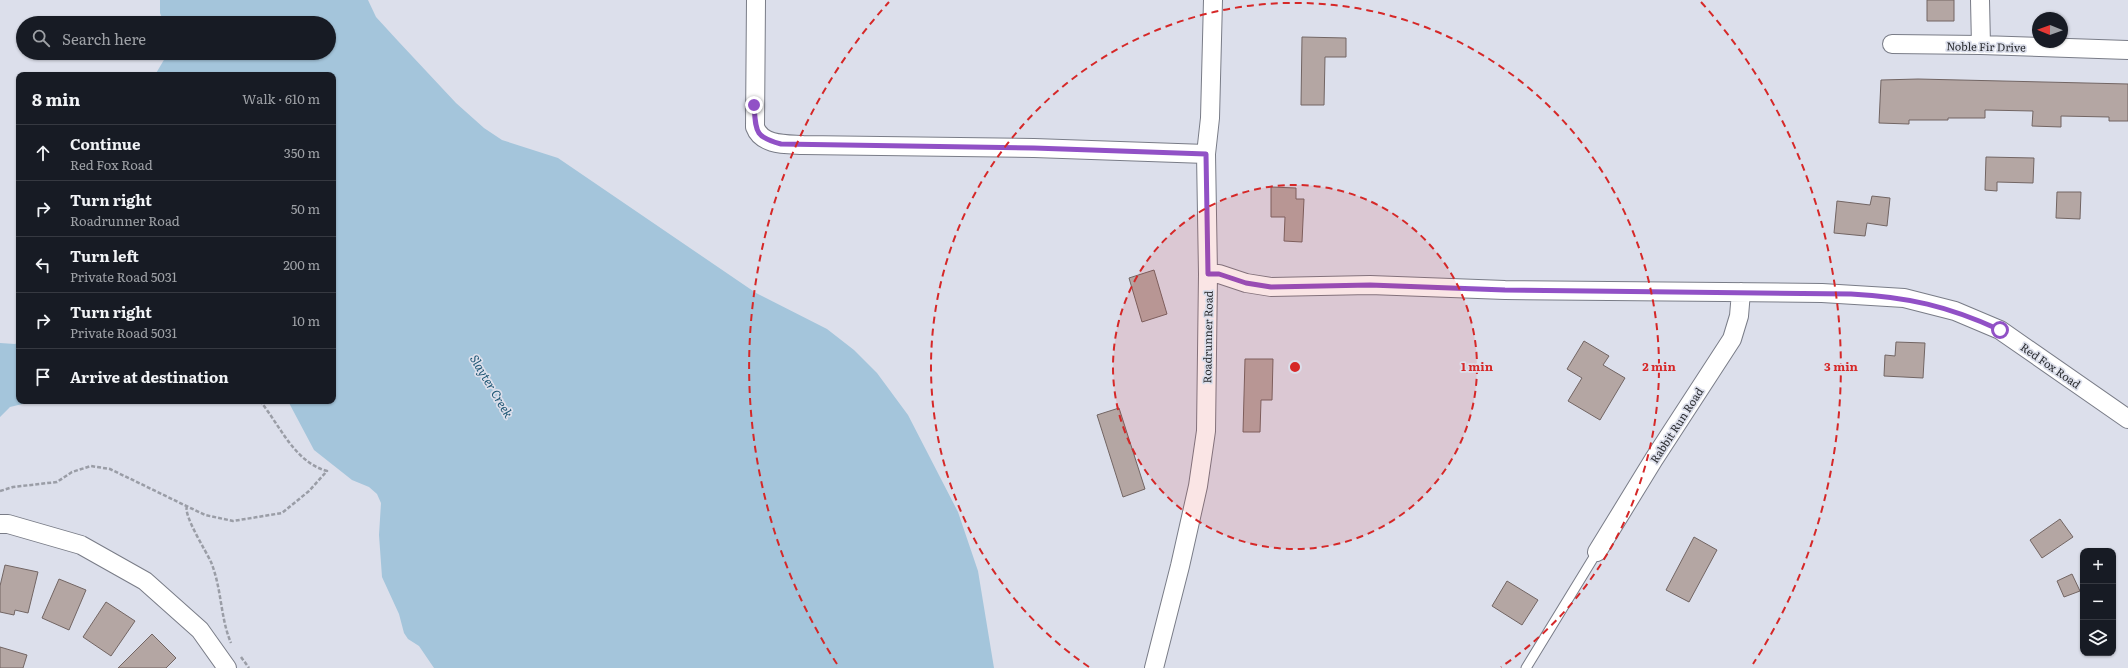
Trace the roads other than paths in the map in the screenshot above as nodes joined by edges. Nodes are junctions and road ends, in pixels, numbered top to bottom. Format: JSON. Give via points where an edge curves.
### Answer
{"nodes":[{"id":1,"x":756,"y":0,"type":"edge"},
{"id":2,"x":1213,"y":0,"type":"edge"},
{"id":3,"x":1980,"y":0,"type":"edge"},
{"id":4,"x":1892,"y":44,"type":"dead end"},
{"id":5,"x":1981,"y":45,"type":"junction"},
{"id":6,"x":2128,"y":50,"type":"edge"},
{"id":7,"x":1206,"y":154,"type":"junction"},
{"id":8,"x":1208,"y":274,"type":"junction"},
{"id":9,"x":1741,"y":292,"type":"junction"},
{"id":10,"x":2128,"y":419,"type":"edge"},
{"id":11,"x":0,"y":524,"type":"edge"},
{"id":12,"x":1597,"y":552,"type":"joint"},
{"id":13,"x":227,"y":668,"type":"edge"},
{"id":14,"x":1154,"y":668,"type":"edge"},
{"id":15,"x":1526,"y":668,"type":"edge"}],
"edges":[{"from":1,"to":7,"type":"street","via":[[754,105],[758,133],[762,138],[781,144]]},
{"from":2,"to":7,"type":"street","name":"Roadrunner Road","via":[[1210,118]]},
{"from":3,"to":5,"type":"street"},
{"from":4,"to":5,"type":"street","name":"Noble Fir Drive"},
{"from":5,"to":6,"type":"street","name":"Noble Fir Drive"},
{"from":7,"to":8,"type":"street","name":"Roadrunner Road"},
{"from":8,"to":9,"type":"street","name":"Red Fox Road","via":[[1219,274],[1246,283],[1271,287],[1370,285],[1505,290]]},
{"from":8,"to":14,"type":"street","name":"Roadrunner Road","via":[[1206,431],[1184,552]]},
{"from":9,"to":10,"type":"street","name":"Red Fox Road","via":[[1822,292],[1882,296],[1932,304],[1955,311],[2000,330]]},
{"from":9,"to":12,"type":"street","name":"Rabbit Run Road","via":[[1739,316],[1732,339]]},
{"from":11,"to":13,"type":"street","via":[[8,524],[81,545],[145,581],[200,630]]},
{"from":12,"to":15,"type":"lane"}]}
